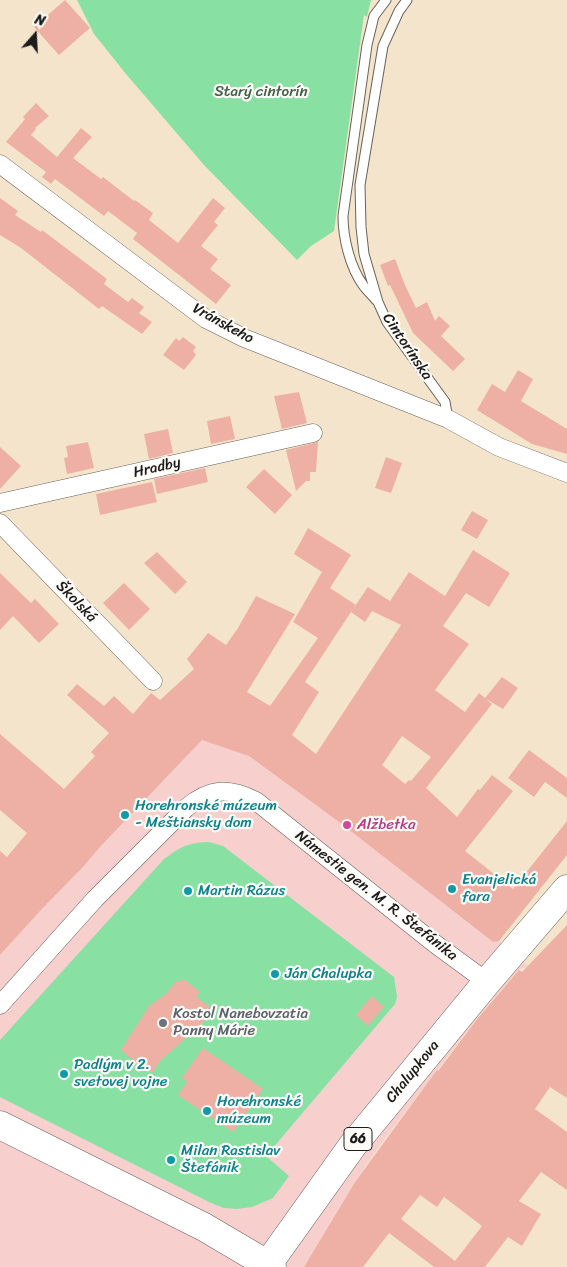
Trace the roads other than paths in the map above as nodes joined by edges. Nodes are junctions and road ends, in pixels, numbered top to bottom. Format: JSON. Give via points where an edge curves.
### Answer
{"nodes":[{"id":1,"x":386,"y":0,"type":"edge"},
{"id":2,"x":407,"y":0,"type":"edge"},
{"id":3,"x":0,"y":164,"type":"edge"},
{"id":4,"x":378,"y":302,"type":"junction"},
{"id":5,"x":448,"y":418,"type":"junction"},
{"id":6,"x":313,"y":433,"type":"dead end"},
{"id":7,"x":567,"y":473,"type":"edge"},
{"id":8,"x":0,"y":503,"type":"edge"},
{"id":9,"x":0,"y":524,"type":"edge"},
{"id":10,"x":153,"y":681,"type":"dead end"},
{"id":11,"x":567,"y":889,"type":"edge"},
{"id":12,"x":487,"y":982,"type":"junction"},
{"id":13,"x":0,"y":1005,"type":"edge"},
{"id":14,"x":0,"y":1125,"type":"edge"},
{"id":15,"x":270,"y":1266,"type":"edge"}],
"edges":[{"from":1,"to":4,"type":"lane","via":[[374,16],[367,45],[343,226],[349,254],[363,285]]},
{"from":2,"to":4,"type":"lane","name":"Cintorínska","via":[[384,46],[360,185],[364,254]]},
{"from":3,"to":5,"type":"street","name":"Vránskeho","via":[[206,318],[244,338]]},
{"from":4,"to":5,"type":"lane","name":"Cintorínska","via":[[388,322],[445,402]]},
{"from":5,"to":7,"type":"street","via":[[499,447]]},
{"from":6,"to":8,"type":"street","name":"Hradby"},
{"from":9,"to":10,"type":"street","name":"Školská"},
{"from":11,"to":12,"type":"main road","name":"Chalupkova","number":"66"},
{"from":12,"to":13,"type":"street","name":"Námestie gen. M. R. Štefánika","via":[[256,801],[221,791],[197,799],[186,808],[95,899]]},
{"from":12,"to":15,"type":"main road","name":"Chalupkova","number":"66","via":[[353,1145]]},
{"from":14,"to":15,"type":"main road","number":"66","via":[[204,1227]]}]}
